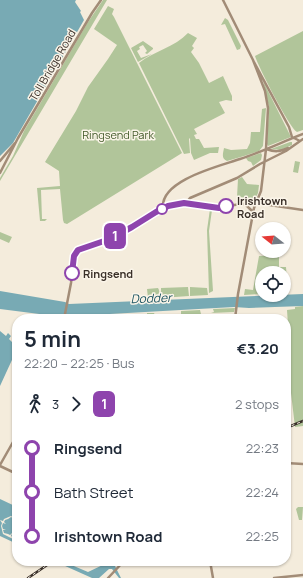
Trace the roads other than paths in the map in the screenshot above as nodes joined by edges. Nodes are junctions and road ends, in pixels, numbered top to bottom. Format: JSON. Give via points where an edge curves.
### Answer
{"nodes":[{"id":1,"x":101,"y":0,"type":"edge"},
{"id":2,"x":223,"y":0,"type":"edge"},
{"id":3,"x":253,"y":60,"type":"junction"},
{"id":4,"x":303,"y":134,"type":"edge"},
{"id":5,"x":18,"y":138,"type":"junction"},
{"id":6,"x":294,"y":138,"type":"junction"},
{"id":7,"x":302,"y":140,"type":"edge"},
{"id":8,"x":292,"y":147,"type":"junction"},
{"id":9,"x":266,"y":149,"type":"junction"},
{"id":10,"x":0,"y":161,"type":"edge"},
{"id":11,"x":264,"y":162,"type":"junction"},
{"id":12,"x":0,"y":173,"type":"edge"},
{"id":13,"x":186,"y":203,"type":"junction"},
{"id":14,"x":245,"y":203,"type":"junction"},
{"id":15,"x":256,"y":204,"type":"junction"},
{"id":16,"x":163,"y":208,"type":"junction"},
{"id":17,"x":303,"y":210,"type":"edge"},
{"id":18,"x":253,"y":215,"type":"junction"},
{"id":19,"x":65,"y":314,"type":"edge"},
{"id":20,"x":236,"y":314,"type":"edge"},
{"id":21,"x":12,"y":444,"type":"edge"},
{"id":22,"x":291,"y":463,"type":"edge"},
{"id":23,"x":303,"y":464,"type":"edge"},
{"id":24,"x":0,"y":466,"type":"edge"},
{"id":25,"x":12,"y":472,"type":"edge"},
{"id":26,"x":119,"y":566,"type":"edge"},
{"id":27,"x":211,"y":566,"type":"edge"},
{"id":28,"x":303,"y":575,"type":"edge"},
{"id":29,"x":109,"y":578,"type":"edge"},
{"id":30,"x":213,"y":578,"type":"edge"},
{"id":31,"x":276,"y":578,"type":"edge"}],
"edges":[{"from":1,"to":5,"type":"main road","name":"Toll Bridge Road"},
{"from":2,"to":3,"type":"main road"},
{"from":3,"to":6,"type":"main road"},
{"from":3,"to":9,"type":"main road","via":[[265,91],[268,108]]},
{"from":4,"to":6,"type":"main road"},
{"from":5,"to":10,"type":"main road","name":"Toll Bridge Road"},
{"from":5,"to":12,"type":"main road","name":"Toll Bridge Road"},
{"from":6,"to":7,"type":"main road"},
{"from":6,"to":9,"type":"main road"},
{"from":7,"to":8,"type":"main road"},
{"from":8,"to":9,"type":"main road","via":[[280,152]]},
{"from":8,"to":11,"type":"main road"},
{"from":9,"to":11,"type":"main road"},
{"from":9,"to":16,"type":"main road","via":[[199,172],[168,192]]},
{"from":11,"to":13,"type":"main road","via":[[237,178],[190,198]]},
{"from":11,"to":15,"type":"main road","via":[[261,191]]},
{"from":13,"to":14,"type":"main road","via":[[219,208]]},
{"from":13,"to":16,"type":"main road"},
{"from":14,"to":15,"type":"main road"},
{"from":14,"to":18,"type":"main road"},
{"from":15,"to":17,"type":"main road"},
{"from":15,"to":18,"type":"main road"},
{"from":16,"to":19,"type":"main road","via":[[104,242],[81,248],[74,255]]},
{"from":18,"to":20,"type":"main road"},
{"from":21,"to":24,"type":"main road"},
{"from":22,"to":23,"type":"main road"},
{"from":24,"to":25,"type":"main road"},
{"from":26,"to":29,"type":"main road"},
{"from":27,"to":30,"type":"main road"},
{"from":28,"to":31,"type":"main road"}]}
